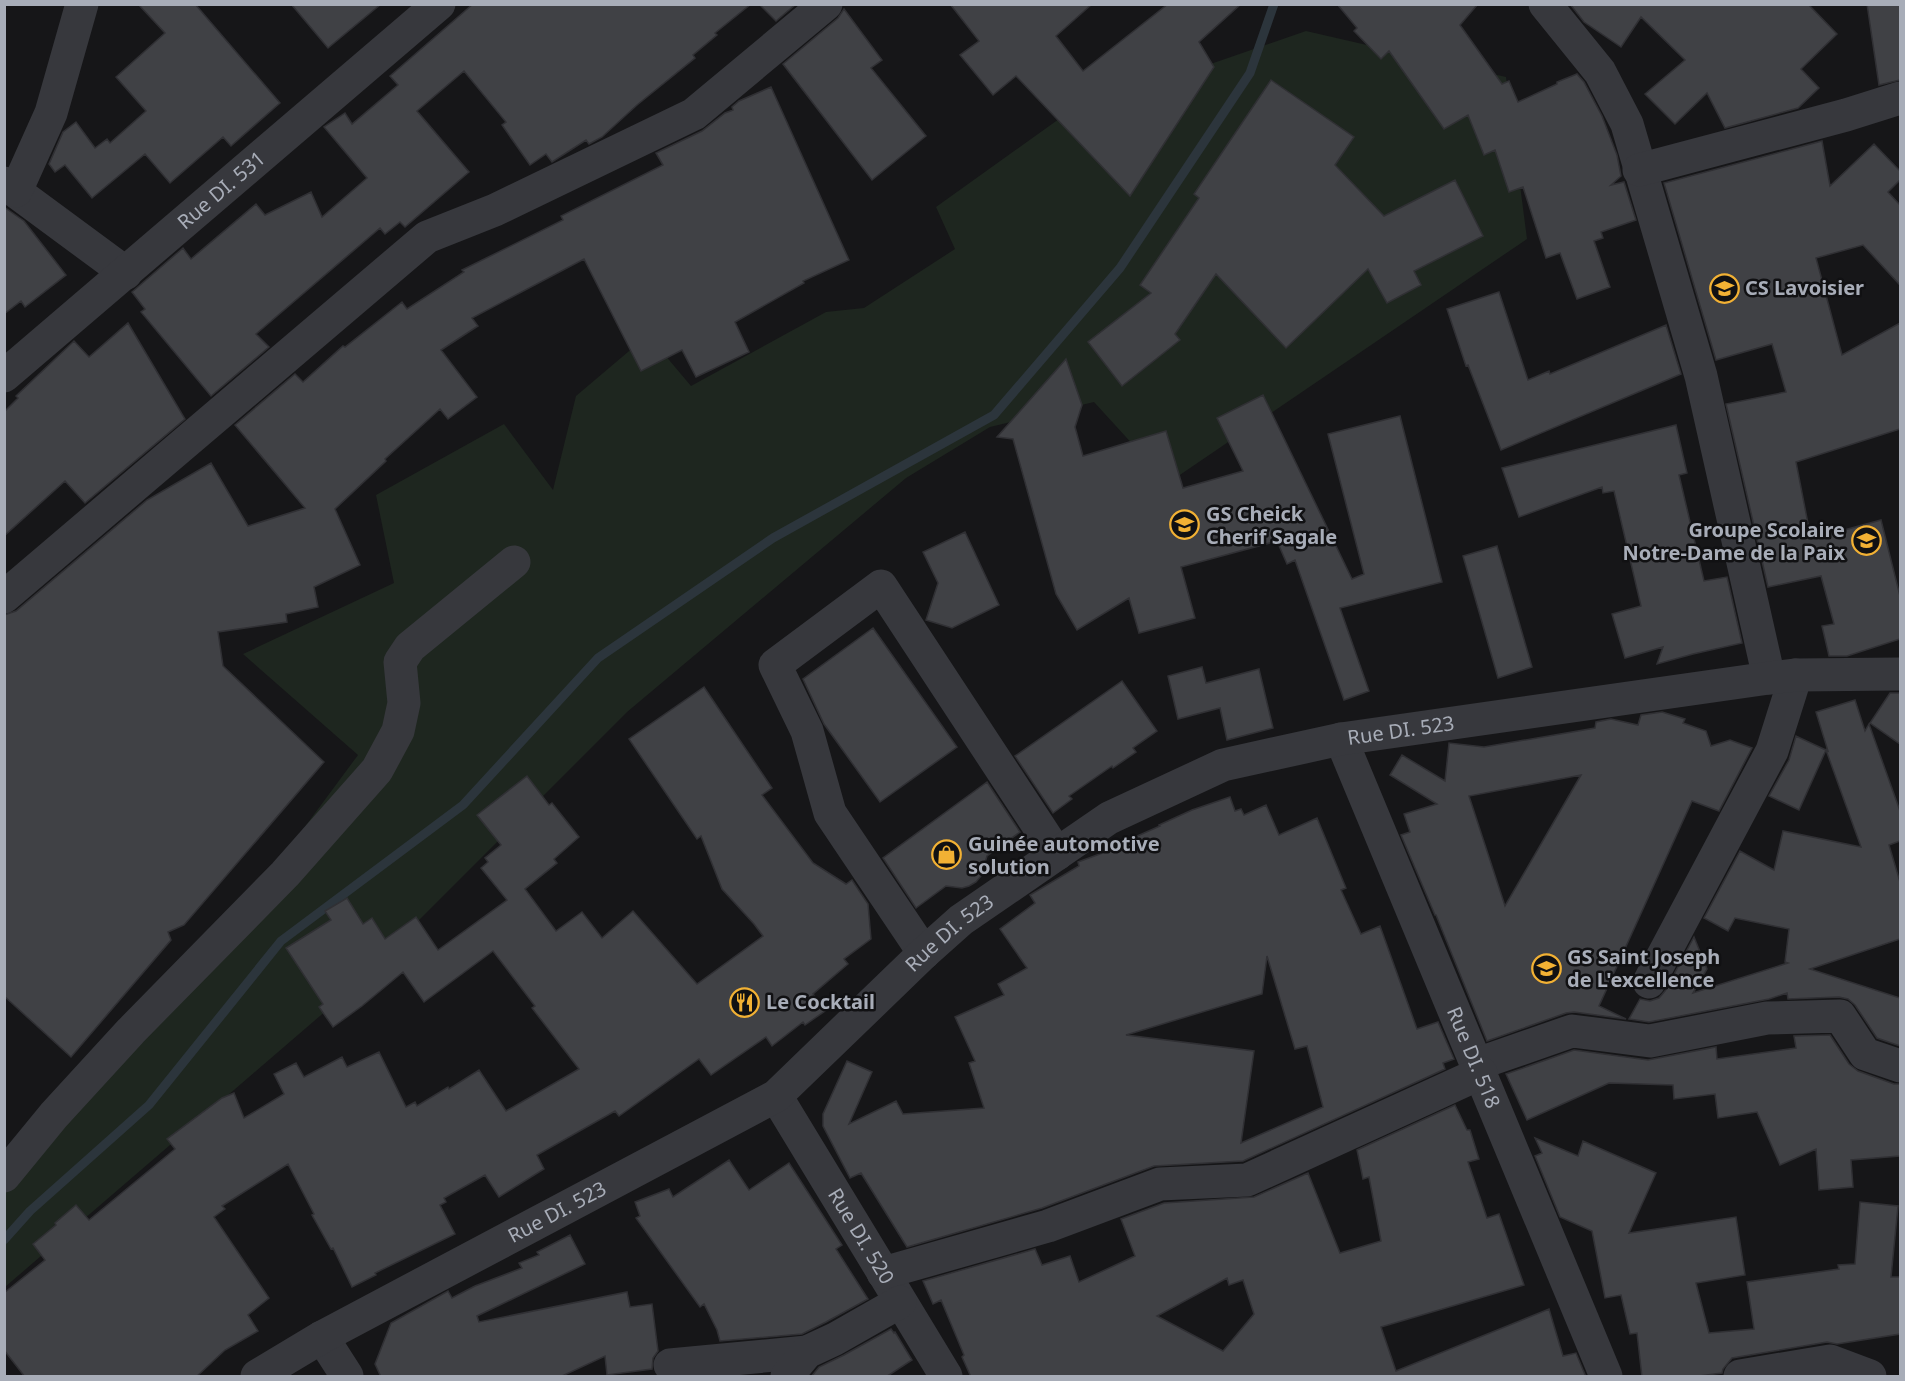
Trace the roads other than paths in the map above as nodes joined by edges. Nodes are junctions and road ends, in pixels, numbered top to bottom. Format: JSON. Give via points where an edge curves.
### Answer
{"nodes":[{"id":1,"x":82,"y":4,"type":"edge"},
{"id":2,"x":439,"y":4,"type":"edge"},
{"id":3,"x":826,"y":4,"type":"edge"},
{"id":4,"x":1545,"y":4,"type":"edge"},
{"id":5,"x":1900,"y":98,"type":"edge"},
{"id":6,"x":1639,"y":170,"type":"junction"},
{"id":7,"x":10,"y":187,"type":"edge"},
{"id":8,"x":126,"y":273,"type":"junction"},
{"id":9,"x":4,"y":376,"type":"edge"},
{"id":10,"x":514,"y":562,"type":"dead end"},
{"id":11,"x":4,"y":597,"type":"edge"},
{"id":12,"x":1900,"y":674,"type":"edge"},
{"id":13,"x":1782,"y":676,"type":"junction"},
{"id":14,"x":1341,"y":739,"type":"junction"},
{"id":15,"x":1057,"y":854,"type":"junction"},
{"id":16,"x":924,"y":953,"type":"junction"},
{"id":17,"x":1649,"y":982,"type":"dead end"},
{"id":18,"x":1900,"y":1066,"type":"edge"},
{"id":19,"x":1479,"y":1068,"type":"junction"},
{"id":20,"x":776,"y":1096,"type":"junction"},
{"id":21,"x":4,"y":1176,"type":"edge"},
{"id":22,"x":883,"y":1273,"type":"junction"},
{"id":23,"x":900,"y":1302,"type":"junction"},
{"id":24,"x":322,"y":1336,"type":"junction"},
{"id":25,"x":797,"y":1364,"type":"edge"},
{"id":26,"x":670,"y":1365,"type":"dead end"},
{"id":27,"x":257,"y":1377,"type":"edge"},
{"id":28,"x":347,"y":1377,"type":"edge"},
{"id":29,"x":946,"y":1377,"type":"edge"},
{"id":30,"x":1606,"y":1377,"type":"edge"},
{"id":31,"x":1740,"y":1377,"type":"edge"},
{"id":32,"x":1870,"y":1377,"type":"edge"}],
"edges":[{"from":1,"to":7,"type":"street","via":[[51,113]]},
{"from":2,"to":8,"type":"street","name":"Rue DI. 531"},
{"from":3,"to":11,"type":"street","via":[[694,114],[495,210],[426,237]]},
{"from":4,"to":6,"type":"street","via":[[1600,72],[1627,124]]},
{"from":5,"to":6,"type":"street"},
{"from":6,"to":13,"type":"street","via":[[1701,376]]},
{"from":7,"to":8,"type":"street"},
{"from":8,"to":9,"type":"street","name":"Rue DI. 531"},
{"from":10,"to":21,"type":"street","via":[[410,647],[400,662],[404,703],[398,731],[377,770],[285,874],[131,1031]]},
{"from":12,"to":13,"type":"street","name":"Rue DI. 523"},
{"from":13,"to":14,"type":"street","name":"Rue DI. 523"},
{"from":13,"to":17,"type":"street","via":[[1772,751]]},
{"from":14,"to":15,"type":"street","name":"Rue DI. 523","via":[[1223,765],[1109,818]]},
{"from":14,"to":19,"type":"street","name":"Rue DI. 518"},
{"from":15,"to":16,"type":"street","name":"Rue DI. 523","via":[[961,920]]},
{"from":15,"to":16,"type":"street","via":[[881,586],[775,666],[807,731],[830,813]]},
{"from":16,"to":20,"type":"street","name":"Rue DI. 523"},
{"from":18,"to":19,"type":"street","via":[[1865,1054],[1840,1016],[1767,1018],[1650,1041],[1572,1031]]},
{"from":19,"to":22,"type":"street","via":[[1247,1180],[1160,1184],[1048,1226]]},
{"from":19,"to":30,"type":"street","name":"Rue DI. 518"},
{"from":20,"to":22,"type":"street","name":"Rue DI. 520"},
{"from":20,"to":24,"type":"street","name":"Rue DI. 523"},
{"from":22,"to":23,"type":"street","name":"Rue DI. 520"},
{"from":23,"to":25,"type":"street"},
{"from":23,"to":29,"type":"street","name":"Rue DI. 520"},
{"from":24,"to":27,"type":"street","name":"Rue DI. 523"},
{"from":24,"to":28,"type":"street"},
{"from":25,"to":26,"type":"street"},
{"from":31,"to":32,"type":"street","via":[[1830,1361]]}]}
